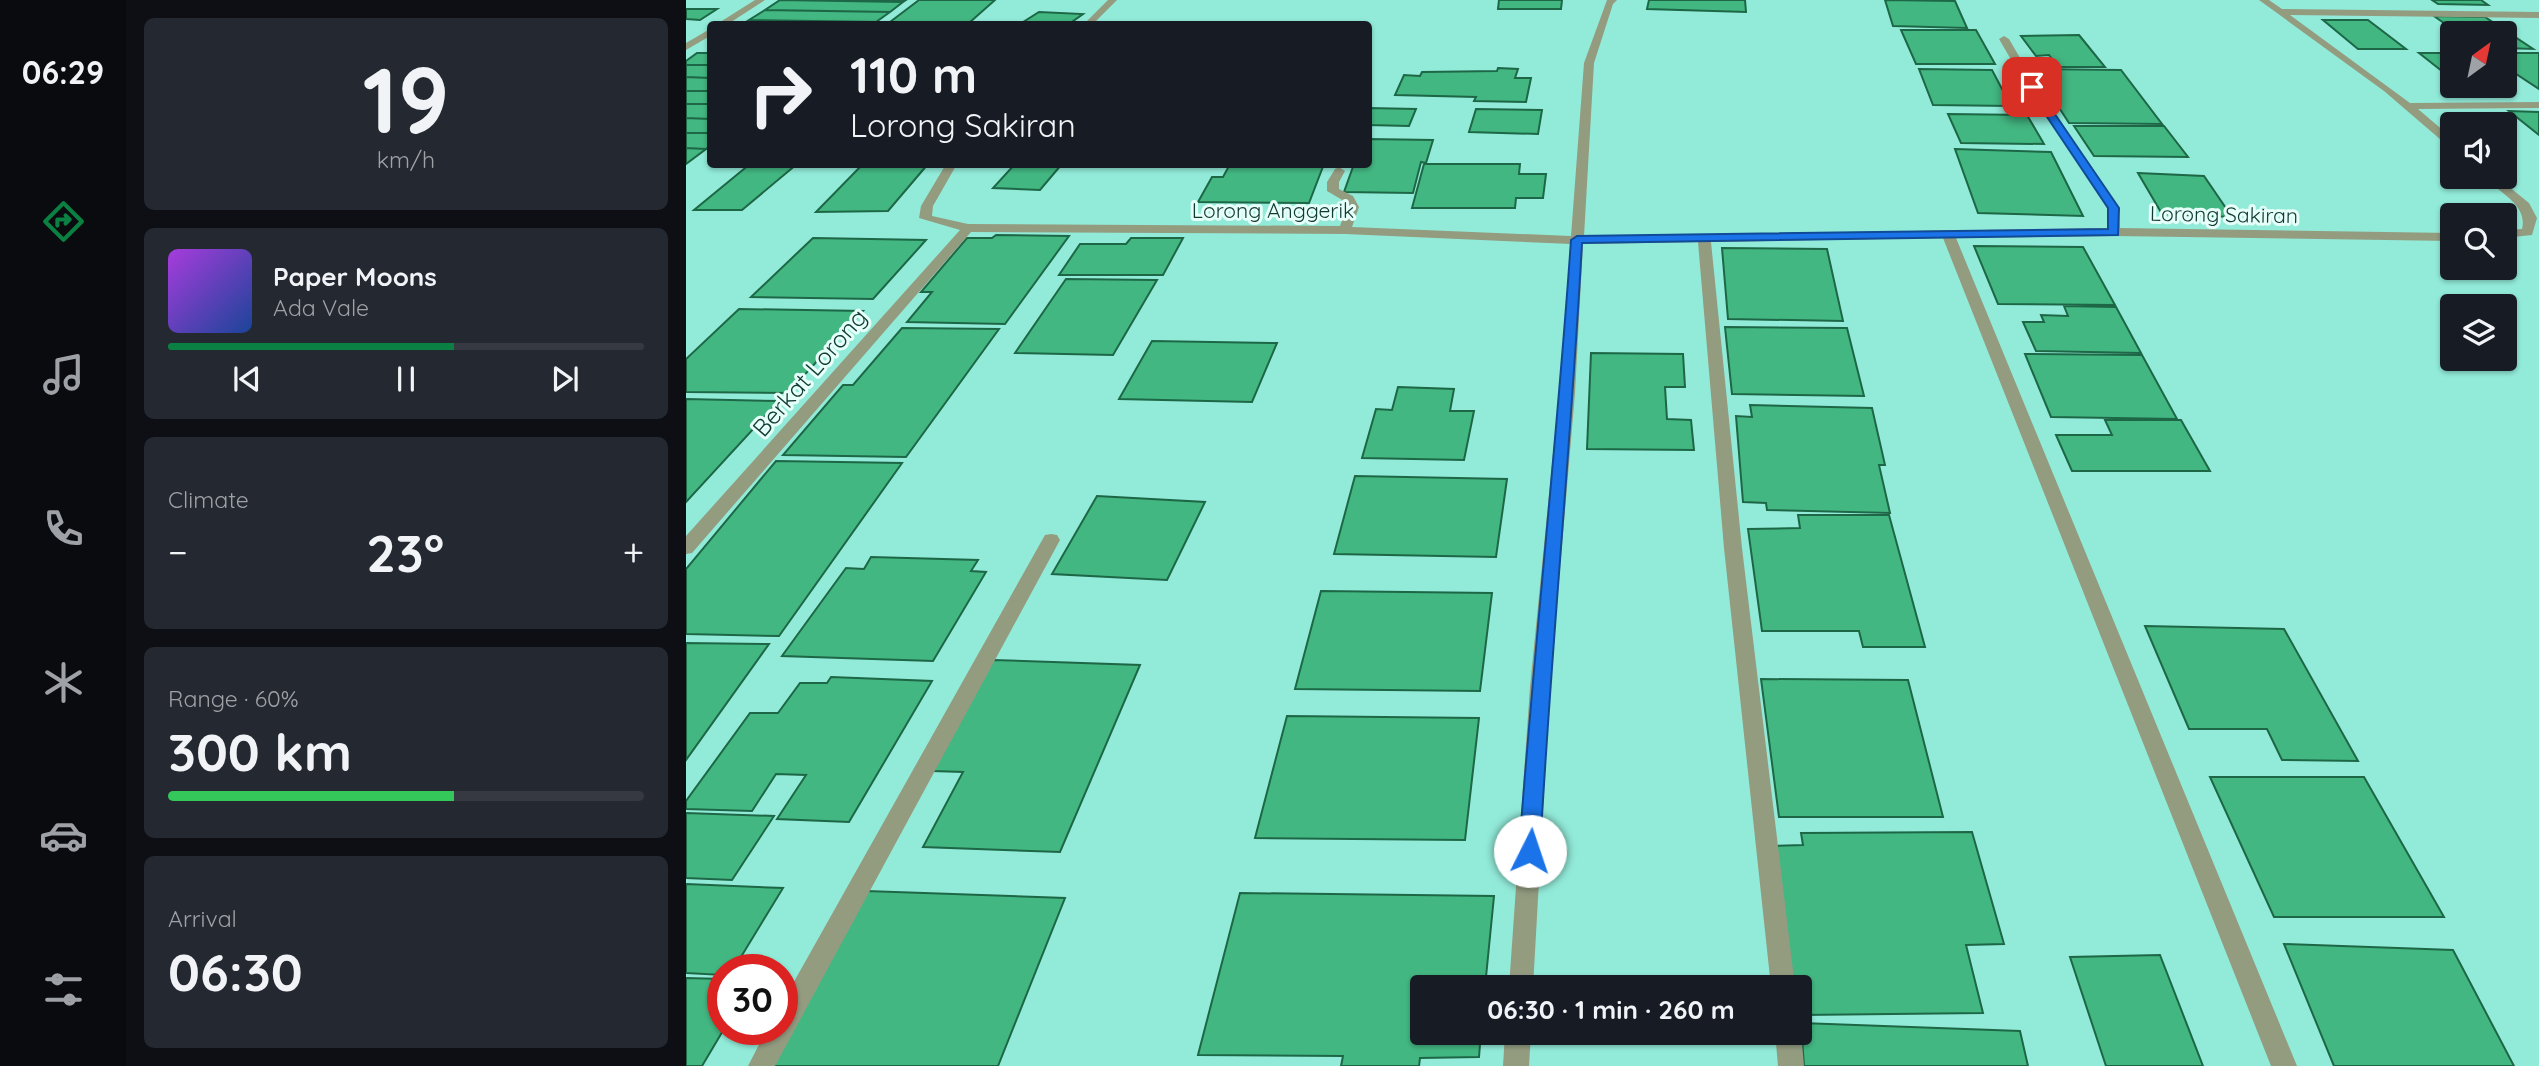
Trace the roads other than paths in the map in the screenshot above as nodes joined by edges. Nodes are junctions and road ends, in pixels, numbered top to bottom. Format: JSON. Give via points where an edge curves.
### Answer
{"nodes":[{"id":1,"x":761,"y":0,"type":"edge"},
{"id":2,"x":1113,"y":0,"type":"edge"},
{"id":3,"x":1613,"y":0,"type":"edge"},
{"id":4,"x":2263,"y":0,"type":"edge"},
{"id":5,"x":2278,"y":12,"type":"junction"},
{"id":6,"x":2539,"y":15,"type":"edge"},
{"id":7,"x":727,"y":21,"type":"edge"},
{"id":8,"x":1091,"y":21,"type":"edge"},
{"id":9,"x":707,"y":34,"type":"edge"},
{"id":10,"x":2004,"y":39,"type":"dead end"},
{"id":11,"x":686,"y":47,"type":"edge"},
{"id":12,"x":2539,"y":105,"type":"edge"},
{"id":13,"x":2407,"y":106,"type":"junction"},
{"id":14,"x":2440,"y":134,"type":"edge"},
{"id":15,"x":950,"y":168,"type":"edge"},
{"id":16,"x":1339,"y":172,"type":"dead end"},
{"id":17,"x":2504,"y":189,"type":"edge"},
{"id":18,"x":2535,"y":218,"type":"edge"},
{"id":19,"x":968,"y":228,"type":"junction"},
{"id":20,"x":1345,"y":230,"type":"junction"},
{"id":21,"x":2114,"y":232,"type":"junction"},
{"id":22,"x":2517,"y":233,"type":"edge"},
{"id":23,"x":1948,"y":235,"type":"junction"},
{"id":24,"x":2440,"y":237,"type":"edge"},
{"id":25,"x":1704,"y":239,"type":"junction"},
{"id":26,"x":1577,"y":240,"type":"junction"},
{"id":27,"x":1051,"y":540,"type":"dead end"},
{"id":28,"x":686,"y":548,"type":"edge"},
{"id":29,"x":1522,"y":975,"type":"edge"},
{"id":30,"x":1782,"y":975,"type":"edge"},
{"id":31,"x":798,"y":999,"type":"edge"},
{"id":32,"x":773,"y":1045,"type":"edge"},
{"id":33,"x":1517,"y":1045,"type":"edge"},
{"id":34,"x":1789,"y":1045,"type":"edge"},
{"id":35,"x":761,"y":1066,"type":"edge"},
{"id":36,"x":1516,"y":1066,"type":"edge"},
{"id":37,"x":1791,"y":1066,"type":"edge"},
{"id":38,"x":2284,"y":1066,"type":"edge"}],
"edges":[{"from":1,"to":7,"type":"street"},
{"from":2,"to":8,"type":"street"},
{"from":3,"to":26,"type":"street","via":[[1589,64]]},
{"from":4,"to":5,"type":"street"},
{"from":5,"to":6,"type":"street"},
{"from":5,"to":13,"type":"street"},
{"from":9,"to":11,"type":"street"},
{"from":10,"to":21,"type":"street","via":[[2113,208]]},
{"from":12,"to":13,"type":"street"},
{"from":13,"to":14,"type":"street"},
{"from":15,"to":19,"type":"street","name":"Lorong Anggerik","via":[[927,206],[925,218]]},
{"from":16,"to":20,"type":"street","via":[[1333,191],[1349,199],[1353,207]]},
{"from":17,"to":18,"type":"street"},
{"from":18,"to":22,"type":"street","via":[[2528,232]]},
{"from":19,"to":20,"type":"street","name":"Lorong Anggerik"},
{"from":19,"to":28,"type":"street","name":"Berkat Lorong"},
{"from":20,"to":26,"type":"street","name":"Lorong Anggerik"},
{"from":21,"to":23,"type":"street","name":"Lorong Sakiran"},
{"from":21,"to":24,"type":"street","name":"Lorong Sakiran"},
{"from":23,"to":25,"type":"street","name":"Lorong Sakiran"},
{"from":23,"to":38,"type":"street"},
{"from":25,"to":26,"type":"street","name":"Lorong Sakiran"},
{"from":25,"to":30,"type":"street","via":[[1733,548]]},
{"from":26,"to":29,"type":"street"},
{"from":27,"to":31,"type":"street"},
{"from":32,"to":35,"type":"street"},
{"from":33,"to":36,"type":"street"},
{"from":34,"to":37,"type":"street"}]}
